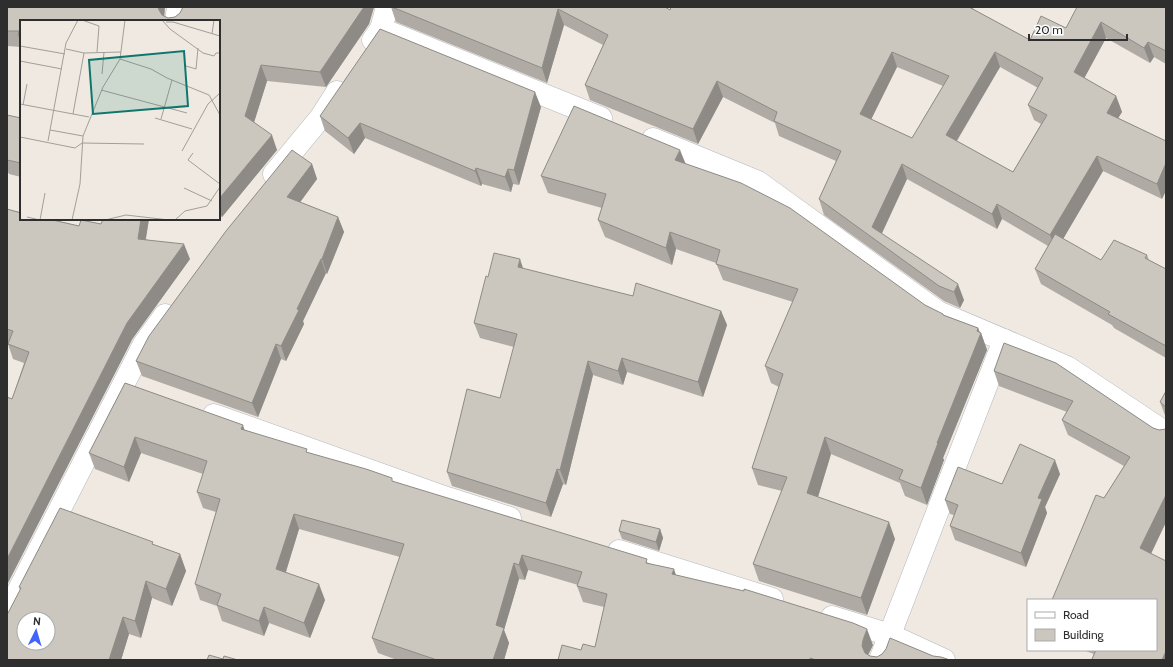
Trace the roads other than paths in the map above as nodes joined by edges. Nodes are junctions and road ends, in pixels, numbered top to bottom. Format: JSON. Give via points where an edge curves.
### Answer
{"nodes":[{"id":1,"x":178,"y":7,"type":"edge"},
{"id":2,"x":387,"y":7,"type":"edge"},
{"id":3,"x":176,"y":20,"type":"edge"},
{"id":4,"x":380,"y":29,"type":"junction"},
{"id":5,"x":363,"y":54,"type":"edge"},
{"id":6,"x":346,"y":79,"type":"edge"},
{"id":7,"x":261,"y":189,"type":"edge"},
{"id":8,"x":176,"y":300,"type":"edge"},
{"id":9,"x":1004,"y":340,"type":"junction"},
{"id":10,"x":199,"y":410,"type":"edge"},
{"id":11,"x":1166,"y":433,"type":"edge"},
{"id":12,"x":531,"y":524,"type":"edge"},
{"id":13,"x":600,"y":545,"type":"edge"},
{"id":14,"x":790,"y":604,"type":"edge"},
{"id":15,"x":813,"y":612,"type":"edge"},
{"id":16,"x":7,"y":613,"type":"edge"},
{"id":17,"x":890,"y":635,"type":"junction"},
{"id":18,"x":880,"y":660,"type":"edge"},
{"id":19,"x":944,"y":660,"type":"edge"}],
"edges":[{"from":1,"to":3,"type":"street"},
{"from":2,"to":4,"type":"street"},
{"from":4,"to":5,"type":"street"},
{"from":4,"to":9,"type":"street","via":[[758,182],[938,312]]},
{"from":6,"to":7,"type":"street","via":[[321,117]]},
{"from":8,"to":16,"type":"street","via":[[144,344],[132,386]]},
{"from":9,"to":11,"type":"street","via":[[1067,366]]},
{"from":9,"to":17,"type":"street"},
{"from":10,"to":12,"type":"street","via":[[447,498]]},
{"from":13,"to":14,"type":"street"},
{"from":15,"to":17,"type":"street"},
{"from":17,"to":18,"type":"street"},
{"from":17,"to":19,"type":"street"}]}
